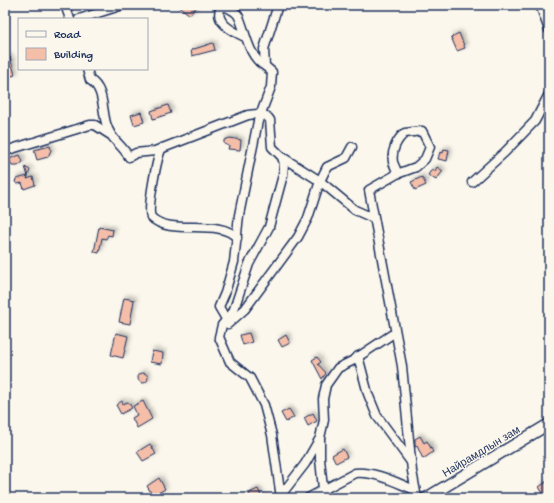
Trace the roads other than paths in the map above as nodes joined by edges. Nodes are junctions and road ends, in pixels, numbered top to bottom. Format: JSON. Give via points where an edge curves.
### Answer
{"nodes":[{"id":1,"x":65,"y":5,"type":"edge"},
{"id":2,"x":271,"y":5,"type":"edge"},
{"id":3,"x":278,"y":5,"type":"edge"},
{"id":4,"x":540,"y":5,"type":"edge"},
{"id":5,"x":102,"y":7,"type":"edge"},
{"id":6,"x":70,"y":18,"type":"edge"},
{"id":7,"x":76,"y":18,"type":"edge"},
{"id":8,"x":83,"y":18,"type":"edge"},
{"id":9,"x":271,"y":24,"type":"junction"},
{"id":10,"x":549,"y":30,"type":"edge"},
{"id":11,"x":245,"y":37,"type":"dead end"},
{"id":12,"x":265,"y":66,"type":"junction"},
{"id":13,"x":87,"y":70,"type":"edge"},
{"id":14,"x":549,"y":94,"type":"edge"},
{"id":15,"x":264,"y":115,"type":"junction"},
{"id":16,"x":110,"y":134,"type":"junction"},
{"id":17,"x":352,"y":147,"type":"dead end"},
{"id":18,"x":162,"y":148,"type":"junction"},
{"id":19,"x":5,"y":151,"type":"edge"},
{"id":20,"x":282,"y":157,"type":"junction"},
{"id":21,"x":397,"y":174,"type":"junction"},
{"id":22,"x":320,"y":181,"type":"junction"},
{"id":23,"x":472,"y":182,"type":"dead end"},
{"id":24,"x":373,"y":218,"type":"junction"},
{"id":25,"x":237,"y":238,"type":"junction"},
{"id":26,"x":227,"y":322,"type":"junction"},
{"id":27,"x":391,"y":334,"type":"dead end"},
{"id":28,"x":358,"y":356,"type":"junction"},
{"id":29,"x":549,"y":424,"type":"edge"},
{"id":30,"x":321,"y":436,"type":"junction"},
{"id":31,"x":412,"y":463,"type":"junction"},
{"id":32,"x":322,"y":489,"type":"junction"},
{"id":33,"x":416,"y":494,"type":"edge"},
{"id":34,"x":440,"y":495,"type":"edge"},
{"id":35,"x":281,"y":496,"type":"edge"},
{"id":36,"x":308,"y":498,"type":"edge"},
{"id":37,"x":426,"y":498,"type":"edge"}],
"edges":[{"from":1,"to":6,"type":"street"},
{"from":2,"to":9,"type":"street"},
{"from":3,"to":9,"type":"street"},
{"from":4,"to":10,"type":"street"},
{"from":5,"to":7,"type":"street"},
{"from":5,"to":8,"type":"street","via":[[124,5]]},
{"from":9,"to":12,"type":"street","via":[[263,53]]},
{"from":11,"to":12,"type":"street","via":[[258,61]]},
{"from":12,"to":15,"type":"street","via":[[272,72],[272,83]]},
{"from":13,"to":16,"type":"street","via":[[90,80],[100,90]]},
{"from":14,"to":23,"type":"street","via":[[535,121]]},
{"from":15,"to":18,"type":"street","via":[[242,117]]},
{"from":15,"to":20,"type":"street","via":[[270,120],[272,147]]},
{"from":15,"to":25,"type":"street","via":[[258,121],[238,220]]},
{"from":16,"to":18,"type":"street","via":[[128,157]]},
{"from":16,"to":19,"type":"street","via":[[90,124]]},
{"from":17,"to":22,"type":"street","via":[[346,158],[327,167]]},
{"from":18,"to":25,"type":"street","via":[[157,160],[149,208],[151,217],[158,222],[226,230]]},
{"from":20,"to":22,"type":"street"},
{"from":20,"to":26,"type":"street","via":[[283,175],[272,220],[250,264]]},
{"from":21,"to":21,"type":"street","via":[[412,169],[424,159],[430,146],[424,132],[408,131],[398,140],[393,156]]},
{"from":21,"to":24,"type":"street","via":[[369,190]]},
{"from":22,"to":24,"type":"street","via":[[355,210]]},
{"from":22,"to":26,"type":"street","via":[[308,218],[298,237],[245,309]]},
{"from":24,"to":31,"type":"street","via":[[402,366]]},
{"from":25,"to":26,"type":"street","via":[[230,274],[219,307]]},
{"from":26,"to":35,"type":"street","via":[[220,328],[219,337],[230,362],[254,383],[267,413]]},
{"from":27,"to":28,"type":"street"},
{"from":28,"to":30,"type":"street","via":[[338,368],[326,385]]},
{"from":28,"to":31,"type":"street","via":[[377,416]]},
{"from":29,"to":34,"type":"main road","name":"Найрамдлын зам"},
{"from":30,"to":32,"type":"street"},
{"from":30,"to":35,"type":"street","via":[[305,464]]},
{"from":31,"to":33,"type":"street"},
{"from":32,"to":33,"type":"street","via":[[362,472]]},
{"from":32,"to":36,"type":"street"},
{"from":34,"to":37,"type":"main road","name":"Найрамдлын зам"}]}
